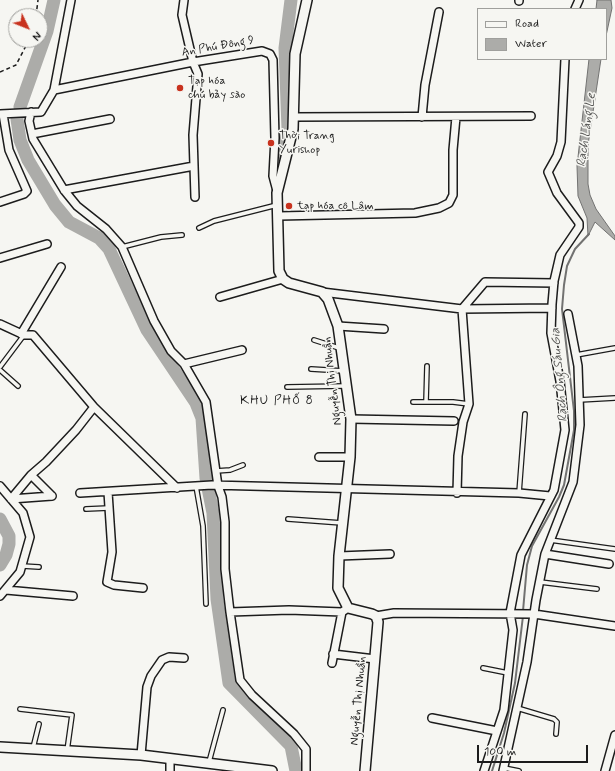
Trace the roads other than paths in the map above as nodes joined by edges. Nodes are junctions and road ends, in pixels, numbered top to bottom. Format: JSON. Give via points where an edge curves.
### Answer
{"nodes":[{"id":1,"x":71,"y":0,"type":"edge"},
{"id":2,"x":184,"y":0,"type":"edge"},
{"id":3,"x":307,"y":0,"type":"edge"},
{"id":4,"x":439,"y":12,"type":"dead end"},
{"id":5,"x":565,"y":60,"type":"edge"},
{"id":6,"x":193,"y":62,"type":"junction"},
{"id":7,"x":54,"y":90,"type":"junction"},
{"id":8,"x":31,"y":112,"type":"junction"},
{"id":9,"x":1,"y":114,"type":"edge"},
{"id":10,"x":531,"y":116,"type":"dead end"},
{"id":11,"x":293,"y":117,"type":"junction"},
{"id":12,"x":422,"y":117,"type":"junction"},
{"id":13,"x":456,"y":117,"type":"junction"},
{"id":14,"x":110,"y":119,"type":"dead end"},
{"id":15,"x":32,"y":134,"type":"junction"},
{"id":16,"x":194,"y":166,"type":"junction"},
{"id":17,"x":64,"y":190,"type":"junction"},
{"id":18,"x":277,"y":193,"type":"junction"},
{"id":19,"x":195,"y":197,"type":"dead end"},
{"id":20,"x":0,"y":202,"type":"edge"},
{"id":21,"x":278,"y":205,"type":"junction"},
{"id":22,"x":279,"y":216,"type":"junction"},
{"id":23,"x":199,"y":228,"type":"dead end"},
{"id":24,"x":182,"y":235,"type":"dead end"},
{"id":25,"x":47,"y":244,"type":"dead end"},
{"id":26,"x":122,"y":247,"type":"junction"},
{"id":27,"x":0,"y":258,"type":"edge"},
{"id":28,"x":61,"y":267,"type":"dead end"},
{"id":29,"x":283,"y":279,"type":"junction"},
{"id":30,"x":554,"y":283,"type":"junction"},
{"id":31,"x":322,"y":292,"type":"junction"},
{"id":32,"x":220,"y":297,"type":"dead end"},
{"id":33,"x":552,"y":308,"type":"junction"},
{"id":34,"x":462,"y":309,"type":"junction"},
{"id":35,"x":568,"y":314,"type":"dead end"},
{"id":36,"x":0,"y":324,"type":"edge"},
{"id":37,"x":338,"y":326,"type":"junction"},
{"id":38,"x":384,"y":329,"type":"dead end"},
{"id":39,"x":23,"y":334,"type":"junction"},
{"id":40,"x":314,"y":340,"type":"dead end"},
{"id":41,"x":615,"y":348,"type":"edge"},
{"id":42,"x":340,"y":349,"type":"junction"},
{"id":43,"x":242,"y":350,"type":"dead end"},
{"id":44,"x":576,"y":355,"type":"junction"},
{"id":45,"x":184,"y":364,"type":"junction"},
{"id":46,"x":427,"y":366,"type":"dead end"},
{"id":47,"x":0,"y":368,"type":"edge"},
{"id":48,"x":310,"y":369,"type":"dead end"},
{"id":49,"x":345,"y":371,"type":"junction"},
{"id":50,"x":18,"y":386,"type":"dead end"},
{"id":51,"x":346,"y":386,"type":"junction"},
{"id":52,"x":287,"y":387,"type":"dead end"},
{"id":53,"x":615,"y":398,"type":"edge"},
{"id":54,"x":580,"y":400,"type":"junction"},
{"id":55,"x":413,"y":402,"type":"dead end"},
{"id":56,"x":426,"y":402,"type":"junction"},
{"id":57,"x":469,"y":404,"type":"junction"},
{"id":58,"x":94,"y":407,"type":"junction"},
{"id":59,"x":525,"y":414,"type":"dead end"},
{"id":60,"x":351,"y":419,"type":"junction"},
{"id":61,"x":454,"y":422,"type":"dead end"},
{"id":62,"x":319,"y":457,"type":"dead end"},
{"id":63,"x":350,"y":457,"type":"junction"},
{"id":64,"x":243,"y":465,"type":"dead end"},
{"id":65,"x":216,"y":471,"type":"junction"},
{"id":66,"x":30,"y":475,"type":"junction"},
{"id":67,"x":0,"y":486,"type":"edge"},
{"id":68,"x":198,"y":486,"type":"junction"},
{"id":69,"x":215,"y":486,"type":"junction"},
{"id":70,"x":177,"y":488,"type":"junction"},
{"id":71,"x":345,"y":489,"type":"junction"},
{"id":72,"x":108,"y":492,"type":"junction"},
{"id":73,"x":80,"y":493,"type":"dead end"},
{"id":74,"x":457,"y":493,"type":"junction"},
{"id":75,"x":519,"y":493,"type":"junction"},
{"id":76,"x":550,"y":496,"type":"junction"},
{"id":77,"x":11,"y":499,"type":"junction"},
{"id":78,"x":109,"y":508,"type":"junction"},
{"id":79,"x":86,"y":509,"type":"dead end"},
{"id":80,"x":288,"y":519,"type":"dead end"},
{"id":81,"x":342,"y":523,"type":"junction"},
{"id":82,"x":549,"y":540,"type":"junction"},
{"id":83,"x":615,"y":549,"type":"edge"},
{"id":84,"x":390,"y":554,"type":"dead end"},
{"id":85,"x":545,"y":554,"type":"junction"},
{"id":86,"x":339,"y":556,"type":"junction"},
{"id":87,"x":609,"y":564,"type":"dead end"},
{"id":88,"x":22,"y":566,"type":"junction"},
{"id":89,"x":40,"y":567,"type":"dead end"},
{"id":90,"x":540,"y":582,"type":"junction"},
{"id":91,"x":142,"y":588,"type":"dead end"},
{"id":92,"x":597,"y":589,"type":"dead end"},
{"id":93,"x":6,"y":590,"type":"junction"},
{"id":94,"x":0,"y":596,"type":"edge"},
{"id":95,"x":73,"y":596,"type":"dead end"},
{"id":96,"x":206,"y":604,"type":"dead end"},
{"id":97,"x":345,"y":610,"type":"junction"},
{"id":98,"x":230,"y":612,"type":"junction"},
{"id":99,"x":513,"y":613,"type":"junction"},
{"id":100,"x":532,"y":614,"type":"junction"},
{"id":101,"x":376,"y":616,"type":"junction"},
{"id":102,"x":615,"y":626,"type":"edge"},
{"id":103,"x":333,"y":654,"type":"junction"},
{"id":104,"x":184,"y":658,"type":"dead end"},
{"id":105,"x":374,"y":660,"type":"junction"},
{"id":106,"x":332,"y":664,"type":"dead end"},
{"id":107,"x":483,"y":668,"type":"dead end"},
{"id":108,"x":509,"y":673,"type":"junction"},
{"id":109,"x":517,"y":708,"type":"junction"},
{"id":110,"x":20,"y":709,"type":"dead end"},
{"id":111,"x":223,"y":710,"type":"dead end"},
{"id":112,"x":432,"y":718,"type":"dead end"},
{"id":113,"x":38,"y":724,"type":"dead end"},
{"id":114,"x":497,"y":731,"type":"junction"},
{"id":115,"x":556,"y":734,"type":"dead end"},
{"id":116,"x":615,"y":735,"type":"edge"},
{"id":117,"x":0,"y":747,"type":"edge"},
{"id":118,"x":33,"y":749,"type":"junction"},
{"id":119,"x":67,"y":752,"type":"junction"},
{"id":120,"x":141,"y":755,"type":"junction"},
{"id":121,"x":170,"y":759,"type":"junction"},
{"id":122,"x":209,"y":764,"type":"junction"},
{"id":123,"x":504,"y":769,"type":"edge"},
{"id":124,"x":170,"y":771,"type":"edge"},
{"id":125,"x":272,"y":771,"type":"edge"},
{"id":126,"x":306,"y":771,"type":"edge"},
{"id":127,"x":365,"y":771,"type":"edge"},
{"id":128,"x":484,"y":771,"type":"edge"},
{"id":129,"x":519,"y":771,"type":"edge"},
{"id":130,"x":605,"y":771,"type":"edge"}],
"edges":[{"from":1,"to":7,"type":"street"},
{"from":2,"to":6,"type":"street","via":[[182,15]]},
{"from":3,"to":11,"type":"street","via":[[295,54]]},
{"from":4,"to":12,"type":"street"},
{"from":5,"to":30,"type":"street","via":[[561,142],[548,174],[557,193],[579,223],[579,227],[560,256]]},
{"from":6,"to":7,"type":"street","name":"An Phú Đông 9"},
{"from":6,"to":16,"type":"street","via":[[198,74]]},
{"from":6,"to":18,"type":"street","name":"An Phú Đông 9","via":[[262,51],[270,54],[273,60],[275,138],[273,176]]},
{"from":7,"to":8,"type":"street","via":[[41,112]]},
{"from":8,"to":9,"type":"street"},
{"from":8,"to":15,"type":"street","via":[[29,121]]},
{"from":9,"to":20,"type":"street","via":[[9,150],[26,191]]},
{"from":10,"to":13,"type":"street"},
{"from":11,"to":12,"type":"street"},
{"from":11,"to":18,"type":"street","via":[[293,129]]},
{"from":12,"to":13,"type":"street"},
{"from":13,"to":22,"type":"street","via":[[453,196],[449,203],[415,213]]},
{"from":14,"to":15,"type":"street"},
{"from":15,"to":17,"type":"street"},
{"from":16,"to":17,"type":"street"},
{"from":16,"to":19,"type":"street"},
{"from":17,"to":26,"type":"street","via":[[77,206],[106,229]]},
{"from":18,"to":21,"type":"street"},
{"from":21,"to":22,"type":"street"},
{"from":21,"to":23,"type":"lane","via":[[214,220]]},
{"from":22,"to":29,"type":"street","via":[[279,271]]},
{"from":24,"to":26,"type":"lane","via":[[161,237]]},
{"from":25,"to":27,"type":"street"},
{"from":26,"to":45,"type":"street","via":[[154,321],[171,351]]},
{"from":28,"to":39,"type":"street"},
{"from":29,"to":31,"type":"street"},
{"from":29,"to":32,"type":"street"},
{"from":30,"to":33,"type":"street"},
{"from":30,"to":34,"type":"street","via":[[485,282]]},
{"from":31,"to":34,"type":"street"},
{"from":31,"to":37,"type":"street","name":"Nguyễn Thị Nhuần","via":[[328,299]]},
{"from":33,"to":34,"type":"street"},
{"from":33,"to":76,"type":"street","via":[[551,333],[560,380],[565,430],[554,490]]},
{"from":34,"to":57,"type":"street"},
{"from":35,"to":44,"type":"street"},
{"from":36,"to":39,"type":"street"},
{"from":37,"to":38,"type":"street"},
{"from":37,"to":42,"type":"street","name":"Nguyễn Thị Nhuần"},
{"from":39,"to":47,"type":"lane"},
{"from":39,"to":58,"type":"street","via":[[32,335]]},
{"from":40,"to":42,"type":"lane"},
{"from":41,"to":44,"type":"lane"},
{"from":42,"to":49,"type":"street","name":"Nguyễn Thị Nhuần"},
{"from":43,"to":45,"type":"street"},
{"from":44,"to":54,"type":"street"},
{"from":45,"to":65,"type":"street","via":[[206,402]]},
{"from":46,"to":56,"type":"lane"},
{"from":47,"to":50,"type":"lane"},
{"from":48,"to":49,"type":"lane"},
{"from":49,"to":51,"type":"street","name":"Nguyễn Thị Nhuần"},
{"from":51,"to":52,"type":"lane"},
{"from":51,"to":60,"type":"street","name":"Nguyễn Thị Nhuần"},
{"from":53,"to":54,"type":"lane"},
{"from":54,"to":82,"type":"street","via":[[580,424],[573,482]]},
{"from":55,"to":56,"type":"lane"},
{"from":56,"to":57,"type":"lane"},
{"from":57,"to":74,"type":"street","via":[[463,422],[458,456]]},
{"from":58,"to":66,"type":"street","via":[[46,462]]},
{"from":58,"to":70,"type":"street"},
{"from":59,"to":75,"type":"lane"},
{"from":60,"to":61,"type":"street"},
{"from":60,"to":63,"type":"street","name":"Nguyễn Thị Nhuần"},
{"from":62,"to":63,"type":"street"},
{"from":63,"to":71,"type":"street","name":"Nguyễn Thị Nhuần"},
{"from":64,"to":65,"type":"lane","via":[[230,470]]},
{"from":65,"to":69,"type":"street"},
{"from":66,"to":77,"type":"street"},
{"from":66,"to":77,"type":"street","via":[[52,496]]},
{"from":67,"to":77,"type":"street"},
{"from":68,"to":69,"type":"street"},
{"from":68,"to":70,"type":"street"},
{"from":68,"to":96,"type":"lane"},
{"from":69,"to":71,"type":"street"},
{"from":69,"to":98,"type":"street","via":[[222,497],[225,522],[225,569]]},
{"from":70,"to":72,"type":"street"},
{"from":71,"to":74,"type":"street"},
{"from":71,"to":81,"type":"street","name":"Nguyễn Thị Nhuần"},
{"from":72,"to":73,"type":"street"},
{"from":72,"to":78,"type":"street"},
{"from":74,"to":75,"type":"street"},
{"from":75,"to":76,"type":"street"},
{"from":76,"to":99,"type":"street","via":[[520,556]]},
{"from":77,"to":88,"type":"street","via":[[23,513],[30,537]]},
{"from":78,"to":79,"type":"lane"},
{"from":78,"to":91,"type":"street","via":[[112,552],[107,582]]},
{"from":80,"to":81,"type":"lane"},
{"from":81,"to":86,"type":"street","name":"Nguyễn Thị Nhuần"},
{"from":82,"to":83,"type":"lane"},
{"from":82,"to":85,"type":"street"},
{"from":84,"to":86,"type":"street"},
{"from":85,"to":87,"type":"street"},
{"from":85,"to":90,"type":"street"},
{"from":86,"to":97,"type":"street","name":"Nguyễn Thị Nhuần","via":[[338,588]]},
{"from":88,"to":89,"type":"lane"},
{"from":88,"to":93,"type":"street"},
{"from":90,"to":92,"type":"lane"},
{"from":90,"to":100,"type":"street"},
{"from":93,"to":94,"type":"street"},
{"from":93,"to":95,"type":"street"},
{"from":97,"to":98,"type":"street"},
{"from":97,"to":101,"type":"street"},
{"from":97,"to":103,"type":"street"},
{"from":98,"to":126,"type":"street","via":[[240,680],[306,749]]},
{"from":99,"to":100,"type":"street"},
{"from":99,"to":101,"type":"street","via":[[394,613]]},
{"from":99,"to":108,"type":"street","via":[[514,630]]},
{"from":100,"to":102,"type":"street"},
{"from":100,"to":109,"type":"street","via":[[528,662]]},
{"from":101,"to":105,"type":"street","name":"Nguyễn Thị Nhuần","via":[[378,622]]},
{"from":103,"to":105,"type":"street"},
{"from":103,"to":106,"type":"street"},
{"from":104,"to":120,"type":"street","via":[[169,656],[162,660],[151,676],[147,687]]},
{"from":105,"to":127,"type":"street","name":"Nguyễn Thị Nhuần"},
{"from":107,"to":108,"type":"lane"},
{"from":108,"to":114,"type":"street","via":[[504,710]]},
{"from":109,"to":115,"type":"lane","via":[[554,719],[557,722]]},
{"from":109,"to":123,"type":"street"},
{"from":110,"to":119,"type":"lane","via":[[72,715]]},
{"from":111,"to":122,"type":"lane"},
{"from":112,"to":114,"type":"street"},
{"from":113,"to":118,"type":"lane"},
{"from":114,"to":128,"type":"street"},
{"from":116,"to":130,"type":"street"},
{"from":117,"to":118,"type":"street"},
{"from":118,"to":119,"type":"street"},
{"from":119,"to":120,"type":"street"},
{"from":120,"to":121,"type":"street"},
{"from":121,"to":122,"type":"street"},
{"from":121,"to":124,"type":"street"},
{"from":122,"to":125,"type":"street"},
{"from":123,"to":129,"type":"lane"}]}
